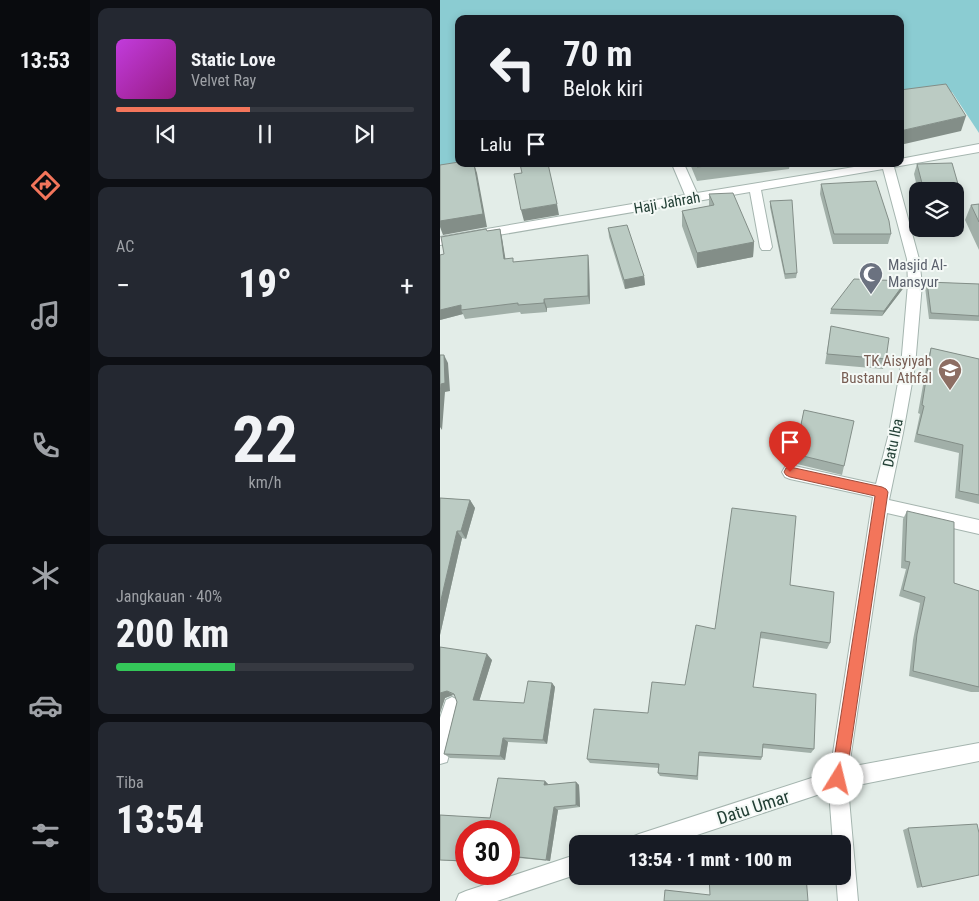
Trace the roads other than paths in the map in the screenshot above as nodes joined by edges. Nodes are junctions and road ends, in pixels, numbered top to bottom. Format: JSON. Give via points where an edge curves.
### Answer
{"nodes":[{"id":1,"x":979,"y":148,"type":"edge"},
{"id":2,"x":904,"y":162,"type":"edge"},
{"id":3,"x":679,"y":167,"type":"edge"},
{"id":4,"x":877,"y":167,"type":"edge"},
{"id":5,"x":895,"y":167,"type":"edge"},
{"id":6,"x":755,"y":188,"type":"junction"},
{"id":7,"x":693,"y":198,"type":"junction"},
{"id":8,"x":440,"y":241,"type":"edge"},
{"id":9,"x":766,"y":248,"type":"dead end"},
{"id":10,"x":790,"y":472,"type":"dead end"},
{"id":11,"x":881,"y":498,"type":"junction"},
{"id":12,"x":979,"y":527,"type":"edge"},
{"id":13,"x":452,"y":706,"type":"edge"},
{"id":14,"x":979,"y":752,"type":"edge"},
{"id":15,"x":440,"y":755,"type":"edge"},
{"id":16,"x":838,"y":779,"type":"junction"},
{"id":17,"x":667,"y":835,"type":"edge"},
{"id":18,"x":569,"y":868,"type":"edge"},
{"id":19,"x":503,"y":894,"type":"edge"},
{"id":20,"x":466,"y":901,"type":"edge"},
{"id":21,"x":848,"y":901,"type":"edge"}],
"edges":[{"from":1,"to":2,"type":"street","name":"Haji Jahrah"},
{"from":3,"to":7,"type":"street"},
{"from":4,"to":6,"type":"street","name":"Haji Jahrah"},
{"from":5,"to":11,"type":"street","name":"Datu Iba","via":[[915,284],[908,366]]},
{"from":6,"to":7,"type":"street","name":"Haji Jahrah"},
{"from":6,"to":9,"type":"street"},
{"from":7,"to":8,"type":"street","name":"Haji Jahrah"},
{"from":10,"to":11,"type":"street"},
{"from":11,"to":12,"type":"street"},
{"from":11,"to":16,"type":"street","name":"Datu Iba"},
{"from":13,"to":15,"type":"street"},
{"from":14,"to":16,"type":"street","name":"Datu Umar"},
{"from":16,"to":17,"type":"street","name":"Datu Umar"},
{"from":16,"to":21,"type":"street","name":"Datu Iba"},
{"from":18,"to":19,"type":"street"},
{"from":19,"to":20,"type":"street"}]}
